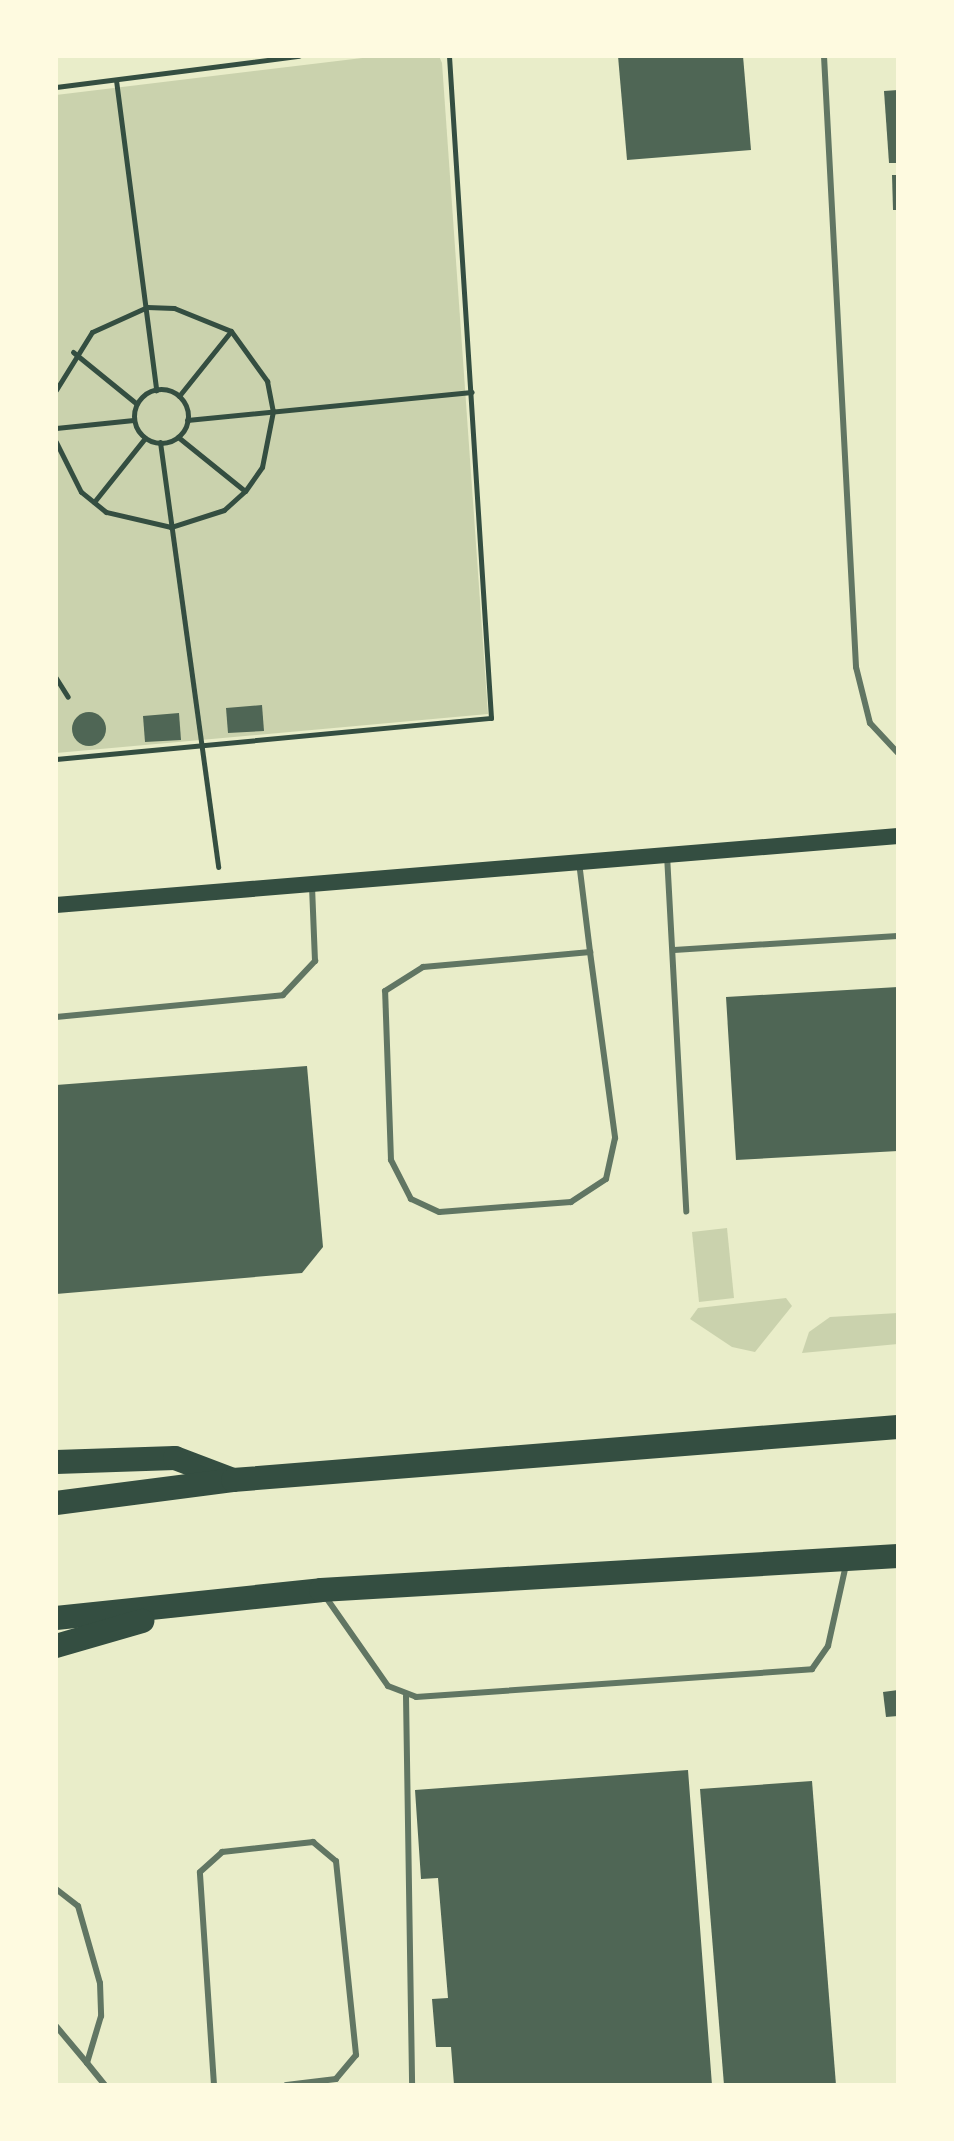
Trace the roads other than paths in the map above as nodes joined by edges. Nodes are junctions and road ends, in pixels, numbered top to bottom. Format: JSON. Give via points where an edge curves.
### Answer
{"nodes":[{"id":1,"x":824,"y":56,"type":"edge"},
{"id":2,"x":898,"y":753,"type":"edge"},
{"id":3,"x":898,"y":836,"type":"edge"},
{"id":4,"x":667,"y":855,"type":"junction"},
{"id":5,"x":579,"y":862,"type":"junction"},
{"id":6,"x":312,"y":884,"type":"junction"},
{"id":7,"x":56,"y":905,"type":"edge"},
{"id":8,"x":898,"y":936,"type":"edge"},
{"id":9,"x":674,"y":950,"type":"junction"},
{"id":10,"x":590,"y":952,"type":"junction"},
{"id":11,"x":56,"y":1017,"type":"edge"},
{"id":12,"x":686,"y":1211,"type":"dead end"},
{"id":13,"x":898,"y":1427,"type":"edge"},
{"id":14,"x":56,"y":1462,"type":"edge"},
{"id":15,"x":233,"y":1480,"type":"junction"},
{"id":16,"x":56,"y":1503,"type":"edge"},
{"id":17,"x":847,"y":1560,"type":"junction"},
{"id":18,"x":893,"y":1560,"type":"edge"},
{"id":19,"x":321,"y":1590,"type":"junction"},
{"id":20,"x":202,"y":1604,"type":"junction"},
{"id":21,"x":56,"y":1618,"type":"edge"},
{"id":22,"x":56,"y":1646,"type":"edge"},
{"id":23,"x":406,"y":1696,"type":"junction"},
{"id":24,"x":56,"y":1889,"type":"edge"},
{"id":25,"x":56,"y":2026,"type":"edge"},
{"id":26,"x":87,"y":2063,"type":"junction"},
{"id":27,"x":105,"y":2085,"type":"edge"},
{"id":28,"x":214,"y":2085,"type":"edge"},
{"id":29,"x":286,"y":2085,"type":"edge"},
{"id":30,"x":412,"y":2085,"type":"edge"}],
"edges":[{"from":1,"to":2,"type":"lane","via":[[859,696],[870,723]]},
{"from":3,"to":4,"type":"main road"},
{"from":4,"to":5,"type":"main road"},
{"from":4,"to":9,"type":"lane"},
{"from":5,"to":6,"type":"main road"},
{"from":5,"to":10,"type":"lane"},
{"from":6,"to":7,"type":"main road"},
{"from":6,"to":11,"type":"lane","via":[[315,961],[283,995]]},
{"from":8,"to":9,"type":"lane"},
{"from":9,"to":12,"type":"lane"},
{"from":10,"to":10,"type":"lane","via":[[615,1138],[606,1179],[571,1202],[439,1212],[411,1199],[391,1160],[385,991],[423,967]]},
{"from":13,"to":15,"type":"highway"},
{"from":14,"to":15,"type":"highway","via":[[175,1458]]},
{"from":15,"to":16,"type":"highway"},
{"from":17,"to":18,"type":"highway"},
{"from":17,"to":19,"type":"highway"},
{"from":17,"to":23,"type":"lane","via":[[828,1646],[812,1669]]},
{"from":19,"to":20,"type":"highway"},
{"from":19,"to":23,"type":"lane","via":[[388,1686]]},
{"from":20,"to":21,"type":"highway"},
{"from":20,"to":22,"type":"highway"},
{"from":23,"to":30,"type":"lane"},
{"from":24,"to":26,"type":"lane","via":[[78,1906],[100,1983],[101,2016]]},
{"from":25,"to":26,"type":"lane"},
{"from":26,"to":27,"type":"lane"},
{"from":28,"to":29,"type":"lane","via":[[200,1872],[222,1852],[313,1842],[336,1861],[356,2055],[336,2079]]}]}
